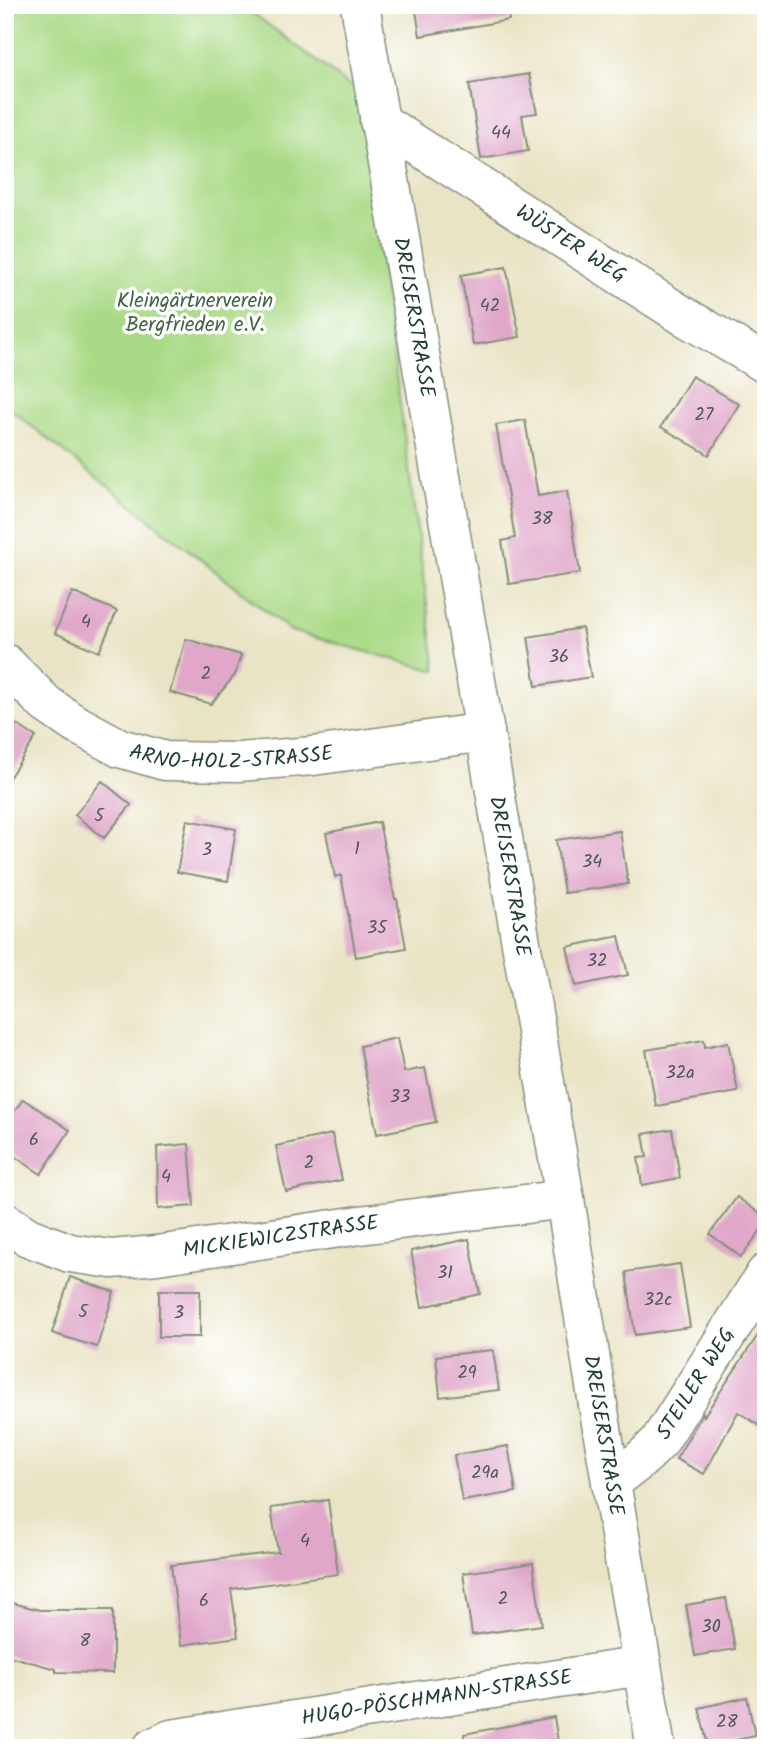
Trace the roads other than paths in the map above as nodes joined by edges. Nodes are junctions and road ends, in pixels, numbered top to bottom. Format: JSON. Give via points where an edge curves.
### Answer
{"nodes":[{"id":1,"x":360,"y":5,"type":"edge"},
{"id":2,"x":379,"y":121,"type":"junction"},
{"id":3,"x":766,"y":364,"type":"edge"},
{"id":4,"x":5,"y":663,"type":"edge"},
{"id":5,"x":485,"y":732,"type":"junction"},
{"id":6,"x":565,"y":1199,"type":"junction"},
{"id":7,"x":5,"y":1222,"type":"edge"},
{"id":8,"x":766,"y":1273,"type":"edge"},
{"id":9,"x":611,"y":1481,"type":"junction"},
{"id":10,"x":642,"y":1665,"type":"junction"},
{"id":11,"x":152,"y":1748,"type":"edge"},
{"id":12,"x":656,"y":1748,"type":"edge"}],
"edges":[{"from":1,"to":2,"type":"street","name":"DREISERSTRASSE"},
{"from":2,"to":3,"type":"street","name":"WÜSTER WEG"},
{"from":2,"to":5,"type":"street","name":"DREISERSTRASSE"},
{"from":4,"to":5,"type":"street","name":"ARNO-HOLZ-STRASSE","via":[[46,704],[72,722],[120,748],[165,761],[313,756]]},
{"from":5,"to":6,"type":"street","name":"DREISERSTRASSE"},
{"from":6,"to":7,"type":"street","name":"MICKIEWICZSTRASSE","via":[[110,1259],[70,1253],[28,1237]]},
{"from":6,"to":9,"type":"street","name":"DREISERSTRASSE"},
{"from":8,"to":9,"type":"street","name":"STEILER WEG","via":[[659,1442]]},
{"from":9,"to":10,"type":"street","name":"DREISERSTRASSE"},
{"from":10,"to":11,"type":"street","name":"HUGO-PÖSCHMANN-STRASSE","via":[[171,1740]]},
{"from":10,"to":12,"type":"street","name":"DREISERSTRASSE"}]}
